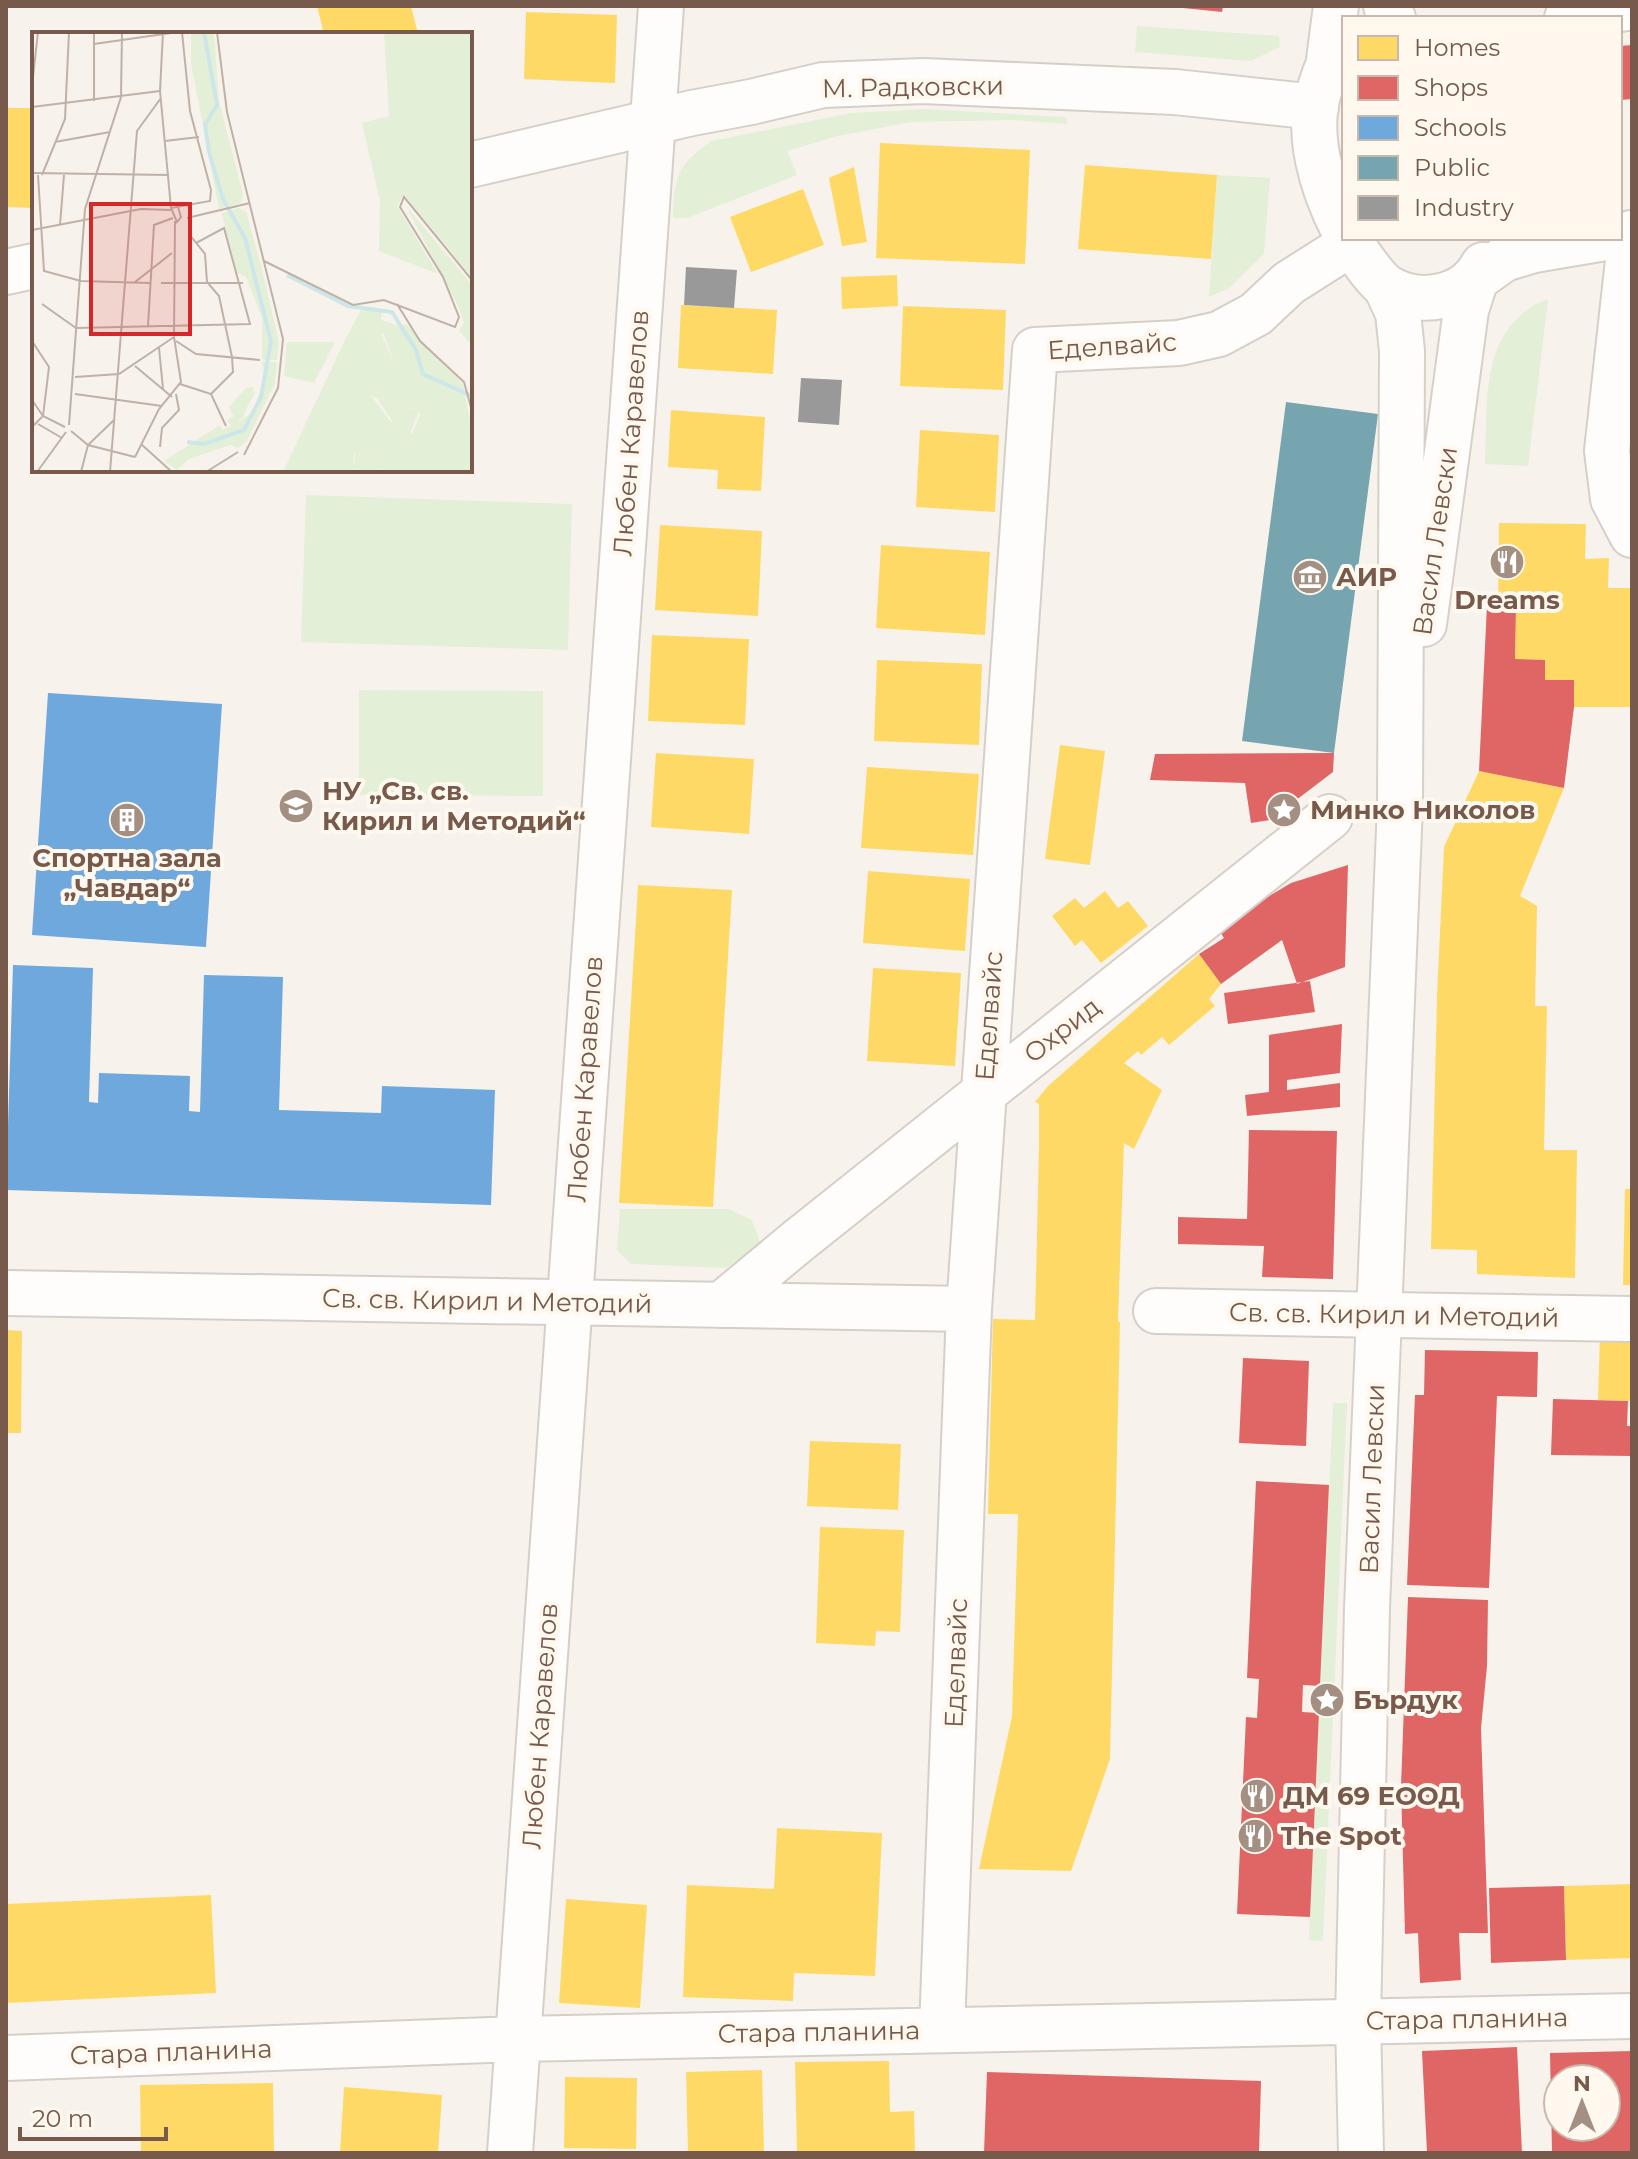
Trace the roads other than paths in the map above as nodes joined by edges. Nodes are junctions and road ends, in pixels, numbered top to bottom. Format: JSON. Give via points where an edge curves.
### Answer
{"nodes":[{"id":1,"x":661,"y":6,"type":"edge"},
{"id":2,"x":1336,"y":6,"type":"edge"},
{"id":3,"x":1632,"y":7,"type":"edge"},
{"id":4,"x":1579,"y":16,"type":"edge"},
{"id":5,"x":1329,"y":77,"type":"edge"},
{"id":6,"x":652,"y":123,"type":"junction"},
{"id":7,"x":472,"y":165,"type":"edge"},
{"id":8,"x":1342,"y":225,"type":"edge"},
{"id":9,"x":1632,"y":233,"type":"edge"},
{"id":10,"x":1344,"y":240,"type":"edge"},
{"id":11,"x":1350,"y":240,"type":"edge"},
{"id":12,"x":1491,"y":240,"type":"edge"},
{"id":13,"x":1593,"y":240,"type":"edge"},
{"id":14,"x":32,"y":266,"type":"edge"},
{"id":15,"x":6,"y":272,"type":"edge"},
{"id":16,"x":1476,"y":279,"type":"junction"},
{"id":17,"x":1386,"y":287,"type":"junction"},
{"id":18,"x":1632,"y":535,"type":"edge"},
{"id":19,"x":1400,"y":805,"type":"junction"},
{"id":20,"x":1330,"y":817,"type":"dead end"},
{"id":21,"x":984,"y":1092,"type":"junction"},
{"id":22,"x":6,"y":1293,"type":"edge"},
{"id":23,"x":569,"y":1302,"type":"junction"},
{"id":24,"x":721,"y":1305,"type":"junction"},
{"id":25,"x":969,"y":1309,"type":"junction"},
{"id":26,"x":1156,"y":1311,"type":"dead end"},
{"id":27,"x":1379,"y":1315,"type":"junction"},
{"id":28,"x":1632,"y":1319,"type":"edge"},
{"id":29,"x":1632,"y":2016,"type":"edge"},
{"id":30,"x":1358,"y":2021,"type":"junction"},
{"id":31,"x":942,"y":2029,"type":"junction"},
{"id":32,"x":518,"y":2039,"type":"junction"},
{"id":33,"x":6,"y":2058,"type":"edge"},
{"id":34,"x":510,"y":2153,"type":"edge"},
{"id":35,"x":1361,"y":2153,"type":"edge"}],
"edges":[{"from":1,"to":6,"type":"street","name":"Любен Каравелов"},
{"from":2,"to":5,"type":"street"},
{"from":3,"to":4,"type":"street"},
{"from":5,"to":6,"type":"street","name":"М. Радковски","via":[[1175,92],[923,81],[823,85]]},
{"from":5,"to":8,"type":"street","via":[[1315,135],[1320,169]]},
{"from":6,"to":7,"type":"street","name":"М. Радковски"},
{"from":6,"to":23,"type":"street","name":"Любен Каравелов"},
{"from":9,"to":18,"type":"street","via":[[1607,451],[1613,499]]},
{"from":10,"to":21,"type":"street","name":"Еделвайс","via":[[1256,314],[1219,334],[1179,343],[1035,350]]},
{"from":11,"to":17,"type":"street"},
{"from":12,"to":16,"type":"street","name":"Васил Левски"},
{"from":13,"to":16,"type":"street","via":[[1504,259]]},
{"from":14,"to":15,"type":"street"},
{"from":16,"to":17,"type":"street","via":[[1449,295],[1418,299]]},
{"from":16,"to":19,"type":"street","name":"Васил Левски","via":[[1466,310]]},
{"from":17,"to":19,"type":"street","name":"Васил Левски","via":[[1398,313],[1402,351]]},
{"from":19,"to":27,"type":"street","name":"Васил Левски"},
{"from":20,"to":21,"type":"street","name":"Охрид"},
{"from":21,"to":24,"type":"street","name":"Охрид"},
{"from":21,"to":25,"type":"street","name":"Еделвайс"},
{"from":22,"to":23,"type":"street","name":"Св. св. Кирил и Методий"},
{"from":23,"to":24,"type":"street","name":"Св. св. Кирил и Методий"},
{"from":23,"to":32,"type":"street","name":"Любен Каравелов"},
{"from":24,"to":25,"type":"street","name":"Св. св. Кирил и Методий"},
{"from":25,"to":31,"type":"street","name":"Еделвайс"},
{"from":26,"to":27,"type":"street","name":"Св. св. Кирил и Методий"},
{"from":27,"to":28,"type":"street","name":"Св. св. Кирил и Методий"},
{"from":27,"to":30,"type":"street","name":"Васил Левски"},
{"from":29,"to":30,"type":"street","name":"Стара планина"},
{"from":30,"to":31,"type":"street","name":"Стара планина"},
{"from":30,"to":35,"type":"street","name":"Васил Левски"},
{"from":31,"to":32,"type":"street","name":"Стара планина"},
{"from":32,"to":33,"type":"street","name":"Стара планина"},
{"from":32,"to":34,"type":"street","name":"Любен Каравелов"}]}
